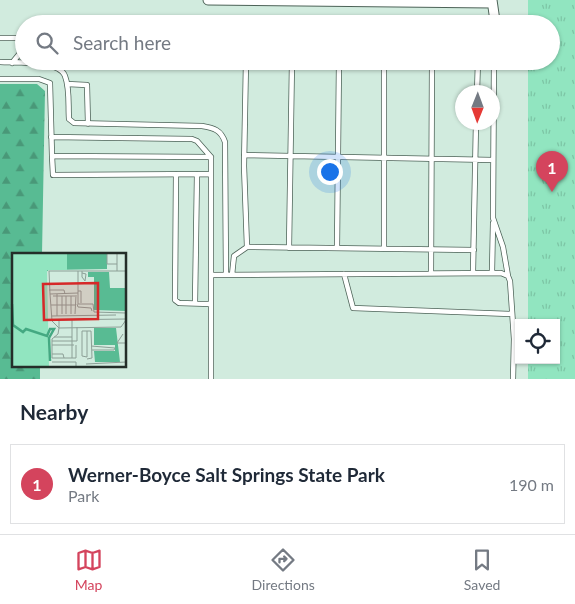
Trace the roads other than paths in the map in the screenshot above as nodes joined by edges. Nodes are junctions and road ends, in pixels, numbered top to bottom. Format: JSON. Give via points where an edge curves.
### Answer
{"nodes":[{"id":1,"x":208,"y":0,"type":"edge"},
{"id":2,"x":278,"y":0,"type":"edge"},
{"id":3,"x":420,"y":1,"type":"edge"},
{"id":4,"x":492,"y":2,"type":"edge"},
{"id":5,"x":494,"y":15,"type":"edge"},
{"id":6,"x":0,"y":38,"type":"edge"},
{"id":7,"x":15,"y":38,"type":"edge"},
{"id":8,"x":15,"y":59,"type":"edge"},
{"id":9,"x":0,"y":62,"type":"edge"},
{"id":10,"x":12,"y":63,"type":"junction"},
{"id":11,"x":15,"y":63,"type":"edge"},
{"id":12,"x":61,"y":70,"type":"edge"},
{"id":13,"x":246,"y":70,"type":"edge"},
{"id":14,"x":292,"y":70,"type":"edge"},
{"id":15,"x":339,"y":70,"type":"edge"},
{"id":16,"x":384,"y":70,"type":"edge"},
{"id":17,"x":432,"y":70,"type":"edge"},
{"id":18,"x":478,"y":70,"type":"edge"},
{"id":19,"x":494,"y":70,"type":"edge"},
{"id":20,"x":0,"y":78,"type":"edge"},
{"id":21,"x":67,"y":84,"type":"junction"},
{"id":22,"x":477,"y":85,"type":"edge"},
{"id":23,"x":88,"y":124,"type":"junction"},
{"id":24,"x":476,"y":130,"type":"edge"},
{"id":25,"x":51,"y":137,"type":"junction"},
{"id":26,"x":244,"y":155,"type":"junction"},
{"id":27,"x":52,"y":156,"type":"junction"},
{"id":28,"x":290,"y":156,"type":"junction"},
{"id":29,"x":338,"y":156,"type":"junction"},
{"id":30,"x":211,"y":157,"type":"junction"},
{"id":31,"x":384,"y":157,"type":"junction"},
{"id":32,"x":431,"y":158,"type":"junction"},
{"id":33,"x":476,"y":159,"type":"junction"},
{"id":34,"x":493,"y":160,"type":"junction"},
{"id":35,"x":176,"y":174,"type":"junction"},
{"id":36,"x":197,"y":174,"type":"junction"},
{"id":37,"x":211,"y":174,"type":"junction"},
{"id":38,"x":493,"y":218,"type":"junction"},
{"id":39,"x":247,"y":248,"type":"junction"},
{"id":40,"x":289,"y":248,"type":"junction"},
{"id":41,"x":337,"y":248,"type":"junction"},
{"id":42,"x":384,"y":248,"type":"junction"},
{"id":43,"x":431,"y":248,"type":"junction"},
{"id":44,"x":474,"y":250,"type":"junction"},
{"id":45,"x":473,"y":272,"type":"junction"},
{"id":46,"x":492,"y":272,"type":"junction"},
{"id":47,"x":430,"y":273,"type":"junction"},
{"id":48,"x":344,"y":274,"type":"junction"},
{"id":49,"x":211,"y":275,"type":"junction"},
{"id":50,"x":226,"y":275,"type":"junction"},
{"id":51,"x":232,"y":275,"type":"junction"},
{"id":52,"x":508,"y":276,"type":"junction"},
{"id":53,"x":195,"y":303,"type":"junction"},
{"id":54,"x":211,"y":304,"type":"junction"},
{"id":55,"x":512,"y":314,"type":"junction"},
{"id":56,"x":211,"y":379,"type":"edge"},
{"id":57,"x":513,"y":379,"type":"edge"}],
"edges":[{"from":1,"to":2,"type":"street"},
{"from":2,"to":3,"type":"street"},
{"from":3,"to":4,"type":"street"},
{"from":4,"to":5,"type":"street"},
{"from":6,"to":7,"type":"lane"},
{"from":8,"to":10,"type":"lane"},
{"from":9,"to":10,"type":"lane"},
{"from":10,"to":11,"type":"lane"},
{"from":12,"to":21,"type":"lane"},
{"from":13,"to":26,"type":"lane"},
{"from":14,"to":28,"type":"lane"},
{"from":15,"to":29,"type":"lane"},
{"from":16,"to":31,"type":"lane"},
{"from":17,"to":32,"type":"lane"},
{"from":18,"to":22,"type":"lane"},
{"from":19,"to":34,"type":"lane"},
{"from":20,"to":25,"type":"lane","via":[[39,79],[50,83]]},
{"from":21,"to":23,"type":"lane","via":[[71,122]]},
{"from":21,"to":23,"type":"lane","via":[[87,85]]},
{"from":23,"to":50,"type":"lane","via":[[202,126],[223,134]]},
{"from":24,"to":33,"type":"lane"},
{"from":25,"to":27,"type":"lane"},
{"from":25,"to":30,"type":"lane","via":[[192,138]]},
{"from":26,"to":28,"type":"lane"},
{"from":26,"to":39,"type":"lane"},
{"from":27,"to":30,"type":"lane"},
{"from":27,"to":35,"type":"lane","via":[[53,175]]},
{"from":28,"to":29,"type":"lane"},
{"from":28,"to":40,"type":"lane"},
{"from":29,"to":31,"type":"lane"},
{"from":29,"to":41,"type":"lane"},
{"from":30,"to":37,"type":"lane"},
{"from":31,"to":32,"type":"lane"},
{"from":31,"to":42,"type":"lane"},
{"from":32,"to":33,"type":"lane"},
{"from":32,"to":43,"type":"lane"},
{"from":33,"to":34,"type":"lane"},
{"from":33,"to":44,"type":"lane"},
{"from":34,"to":38,"type":"lane"},
{"from":35,"to":36,"type":"lane"},
{"from":35,"to":53,"type":"lane","via":[[175,300]]},
{"from":36,"to":37,"type":"lane"},
{"from":36,"to":53,"type":"lane"},
{"from":37,"to":49,"type":"lane"},
{"from":38,"to":46,"type":"lane"},
{"from":38,"to":52,"type":"lane"},
{"from":39,"to":40,"type":"lane"},
{"from":39,"to":51,"type":"lane","via":[[234,256]]},
{"from":40,"to":41,"type":"lane"},
{"from":41,"to":42,"type":"lane"},
{"from":42,"to":43,"type":"lane"},
{"from":43,"to":44,"type":"lane"},
{"from":43,"to":47,"type":"lane"},
{"from":44,"to":45,"type":"lane"},
{"from":45,"to":46,"type":"lane"},
{"from":45,"to":47,"type":"lane"},
{"from":46,"to":52,"type":"lane"},
{"from":47,"to":48,"type":"lane"},
{"from":48,"to":51,"type":"lane"},
{"from":48,"to":55,"type":"lane","via":[[353,308]]},
{"from":49,"to":50,"type":"lane"},
{"from":49,"to":54,"type":"lane"},
{"from":50,"to":51,"type":"lane"},
{"from":52,"to":55,"type":"lane"},
{"from":53,"to":54,"type":"lane"},
{"from":54,"to":56,"type":"lane"},
{"from":55,"to":57,"type":"lane"}]}
